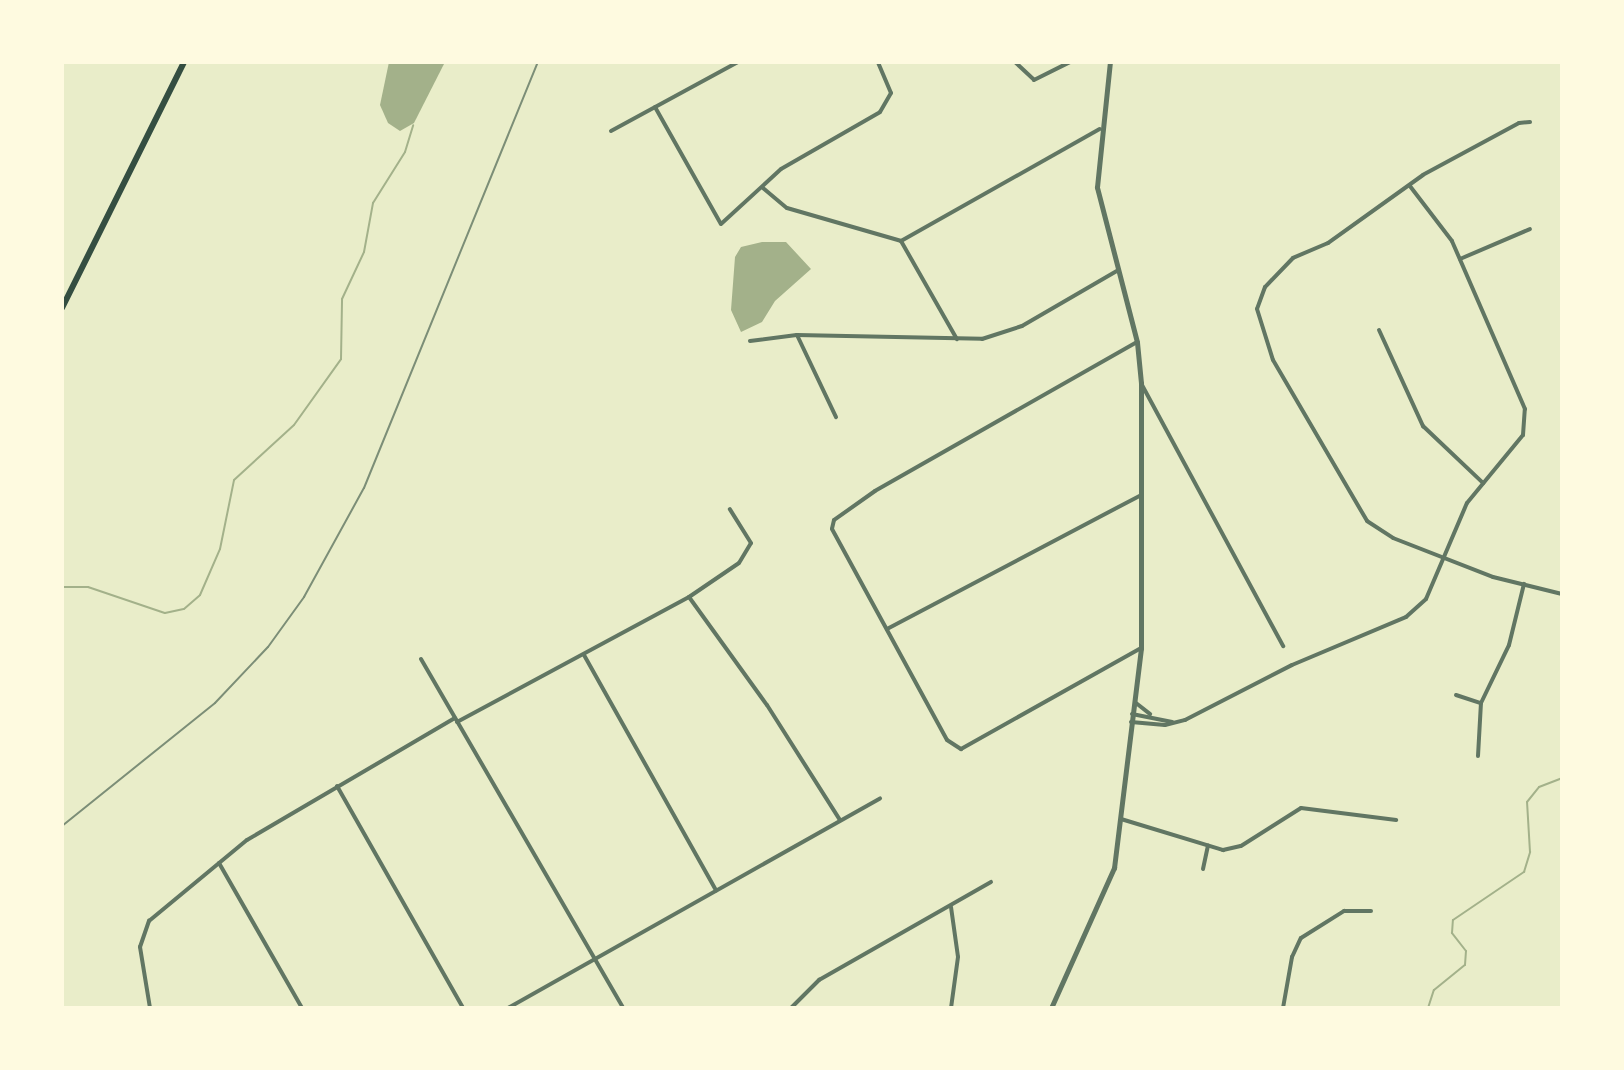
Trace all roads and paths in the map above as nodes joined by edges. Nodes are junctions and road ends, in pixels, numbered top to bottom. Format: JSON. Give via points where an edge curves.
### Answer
{"nodes":[{"id":1,"x":184,"y":62,"type":"edge"},
{"id":2,"x":738,"y":62,"type":"edge"},
{"id":3,"x":1015,"y":62,"type":"edge"},
{"id":4,"x":1070,"y":62,"type":"edge"},
{"id":5,"x":1110,"y":62,"type":"edge"},
{"id":6,"x":880,"y":63,"type":"edge"},
{"id":7,"x":655,"y":107,"type":"junction"},
{"id":8,"x":1530,"y":122,"type":"dead end"},
{"id":9,"x":1100,"y":129,"type":"junction"},
{"id":10,"x":611,"y":131,"type":"dead end"},
{"id":11,"x":1410,"y":186,"type":"junction"},
{"id":12,"x":762,"y":188,"type":"junction"},
{"id":13,"x":1530,"y":229,"type":"dead end"},
{"id":14,"x":901,"y":241,"type":"junction"},
{"id":15,"x":1460,"y":259,"type":"junction"},
{"id":16,"x":1117,"y":271,"type":"junction"},
{"id":17,"x":62,"y":308,"type":"edge"},
{"id":18,"x":1379,"y":330,"type":"dead end"},
{"id":19,"x":797,"y":335,"type":"junction"},
{"id":20,"x":957,"y":339,"type":"junction"},
{"id":21,"x":750,"y":341,"type":"dead end"},
{"id":22,"x":1137,"y":342,"type":"junction"},
{"id":23,"x":1141,"y":383,"type":"junction"},
{"id":24,"x":836,"y":417,"type":"dead end"},
{"id":25,"x":1483,"y":483,"type":"junction"},
{"id":26,"x":1143,"y":494,"type":"junction"},
{"id":27,"x":730,"y":509,"type":"dead end"},
{"id":28,"x":1444,"y":558,"type":"junction"},
{"id":29,"x":1524,"y":584,"type":"junction"},
{"id":30,"x":1562,"y":594,"type":"edge"},
{"id":31,"x":689,"y":597,"type":"junction"},
{"id":32,"x":886,"y":630,"type":"junction"},
{"id":33,"x":1283,"y":646,"type":"dead end"},
{"id":34,"x":1141,"y":648,"type":"junction"},
{"id":35,"x":584,"y":655,"type":"junction"},
{"id":36,"x":421,"y":659,"type":"dead end"},
{"id":37,"x":1456,"y":695,"type":"dead end"},
{"id":38,"x":1134,"y":700,"type":"junction"},
{"id":39,"x":1481,"y":703,"type":"junction"},
{"id":40,"x":1132,"y":714,"type":"junction"},
{"id":41,"x":1156,"y":717,"type":"junction"},
{"id":42,"x":456,"y":720,"type":"junction"},
{"id":43,"x":1131,"y":722,"type":"junction"},
{"id":44,"x":1172,"y":722,"type":"junction"},
{"id":45,"x":1478,"y":756,"type":"dead end"},
{"id":46,"x":337,"y":786,"type":"junction"},
{"id":47,"x":880,"y":798,"type":"dead end"},
{"id":48,"x":1121,"y":819,"type":"junction"},
{"id":49,"x":1396,"y":820,"type":"dead end"},
{"id":50,"x":841,"y":821,"type":"junction"},
{"id":51,"x":1208,"y":846,"type":"junction"},
{"id":52,"x":219,"y":863,"type":"junction"},
{"id":53,"x":1203,"y":869,"type":"dead end"},
{"id":54,"x":991,"y":882,"type":"dead end"},
{"id":55,"x":717,"y":890,"type":"junction"},
{"id":56,"x":951,"y":907,"type":"junction"},
{"id":57,"x":1371,"y":911,"type":"dead end"},
{"id":58,"x":594,"y":960,"type":"junction"},
{"id":59,"x":150,"y":1008,"type":"edge"},
{"id":60,"x":302,"y":1008,"type":"edge"},
{"id":61,"x":463,"y":1008,"type":"edge"},
{"id":62,"x":508,"y":1008,"type":"edge"},
{"id":63,"x":623,"y":1008,"type":"edge"},
{"id":64,"x":791,"y":1008,"type":"edge"},
{"id":65,"x":951,"y":1008,"type":"edge"},
{"id":66,"x":1051,"y":1008,"type":"edge"},
{"id":67,"x":1283,"y":1008,"type":"edge"}],
"edges":[{"from":1,"to":17,"type":"main road"},
{"from":2,"to":7,"type":"street"},
{"from":3,"to":4,"type":"street","via":[[1034,80]]},
{"from":5,"to":9,"type":"street"},
{"from":6,"to":12,"type":"street","via":[[891,93],[880,112],[781,169]]},
{"from":7,"to":10,"type":"street"},
{"from":7,"to":12,"type":"street","via":[[721,224]]},
{"from":8,"to":11,"type":"street","via":[[1519,123]]},
{"from":9,"to":14,"type":"street"},
{"from":9,"to":16,"type":"street","via":[[1097,187]]},
{"from":11,"to":15,"type":"street","via":[[1437,216]]},
{"from":11,"to":28,"type":"street","via":[[1328,243],[1278,270],[1257,309],[1273,360],[1367,521]]},
{"from":12,"to":14,"type":"street","via":[[787,208]]},
{"from":13,"to":15,"type":"street"},
{"from":14,"to":20,"type":"street"},
{"from":15,"to":25,"type":"street","via":[[1525,409],[1523,435]]},
{"from":16,"to":20,"type":"street","via":[[1022,326],[982,339]]},
{"from":16,"to":22,"type":"street"},
{"from":18,"to":25,"type":"street","via":[[1423,426]]},
{"from":19,"to":20,"type":"street"},
{"from":19,"to":21,"type":"street"},
{"from":19,"to":24,"type":"street"},
{"from":22,"to":23,"type":"street"},
{"from":22,"to":32,"type":"street","via":[[875,491],[834,520],[832,529]]},
{"from":23,"to":26,"type":"street"},
{"from":23,"to":33,"type":"street"},
{"from":25,"to":28,"type":"street","via":[[1467,503]]},
{"from":26,"to":32,"type":"street"},
{"from":26,"to":34,"type":"street"},
{"from":27,"to":31,"type":"street","via":[[748,535],[751,550]]},
{"from":28,"to":29,"type":"street"},
{"from":28,"to":44,"type":"street","via":[[1426,599],[1406,617],[1292,665],[1205,712]]},
{"from":29,"to":30,"type":"street"},
{"from":29,"to":39,"type":"street","via":[[1509,645]]},
{"from":31,"to":35,"type":"street"},
{"from":31,"to":50,"type":"street"},
{"from":32,"to":34,"type":"street","via":[[947,740],[961,749]]},
{"from":34,"to":38,"type":"street"},
{"from":35,"to":42,"type":"street"},
{"from":35,"to":55,"type":"street"},
{"from":36,"to":42,"type":"street"},
{"from":37,"to":39,"type":"street"},
{"from":38,"to":40,"type":"street"},
{"from":38,"to":41,"type":"street"},
{"from":39,"to":45,"type":"street"},
{"from":40,"to":41,"type":"street"},
{"from":40,"to":43,"type":"street"},
{"from":41,"to":44,"type":"street"},
{"from":42,"to":46,"type":"street"},
{"from":42,"to":58,"type":"street"},
{"from":43,"to":44,"type":"street"},
{"from":43,"to":48,"type":"street"},
{"from":46,"to":52,"type":"street"},
{"from":46,"to":61,"type":"street"},
{"from":47,"to":50,"type":"street"},
{"from":48,"to":51,"type":"street"},
{"from":48,"to":66,"type":"street","via":[[1105,894]]},
{"from":49,"to":51,"type":"street","via":[[1301,808],[1241,846]]},
{"from":50,"to":55,"type":"street"},
{"from":51,"to":53,"type":"street"},
{"from":52,"to":59,"type":"street","via":[[156,914],[140,936]]},
{"from":52,"to":60,"type":"street"},
{"from":54,"to":56,"type":"street"},
{"from":55,"to":58,"type":"street"},
{"from":56,"to":64,"type":"street","via":[[819,980]]},
{"from":56,"to":65,"type":"street","via":[[958,957]]},
{"from":57,"to":67,"type":"street","via":[[1344,911],[1301,938]]},
{"from":58,"to":62,"type":"street"},
{"from":58,"to":63,"type":"street"}]}
